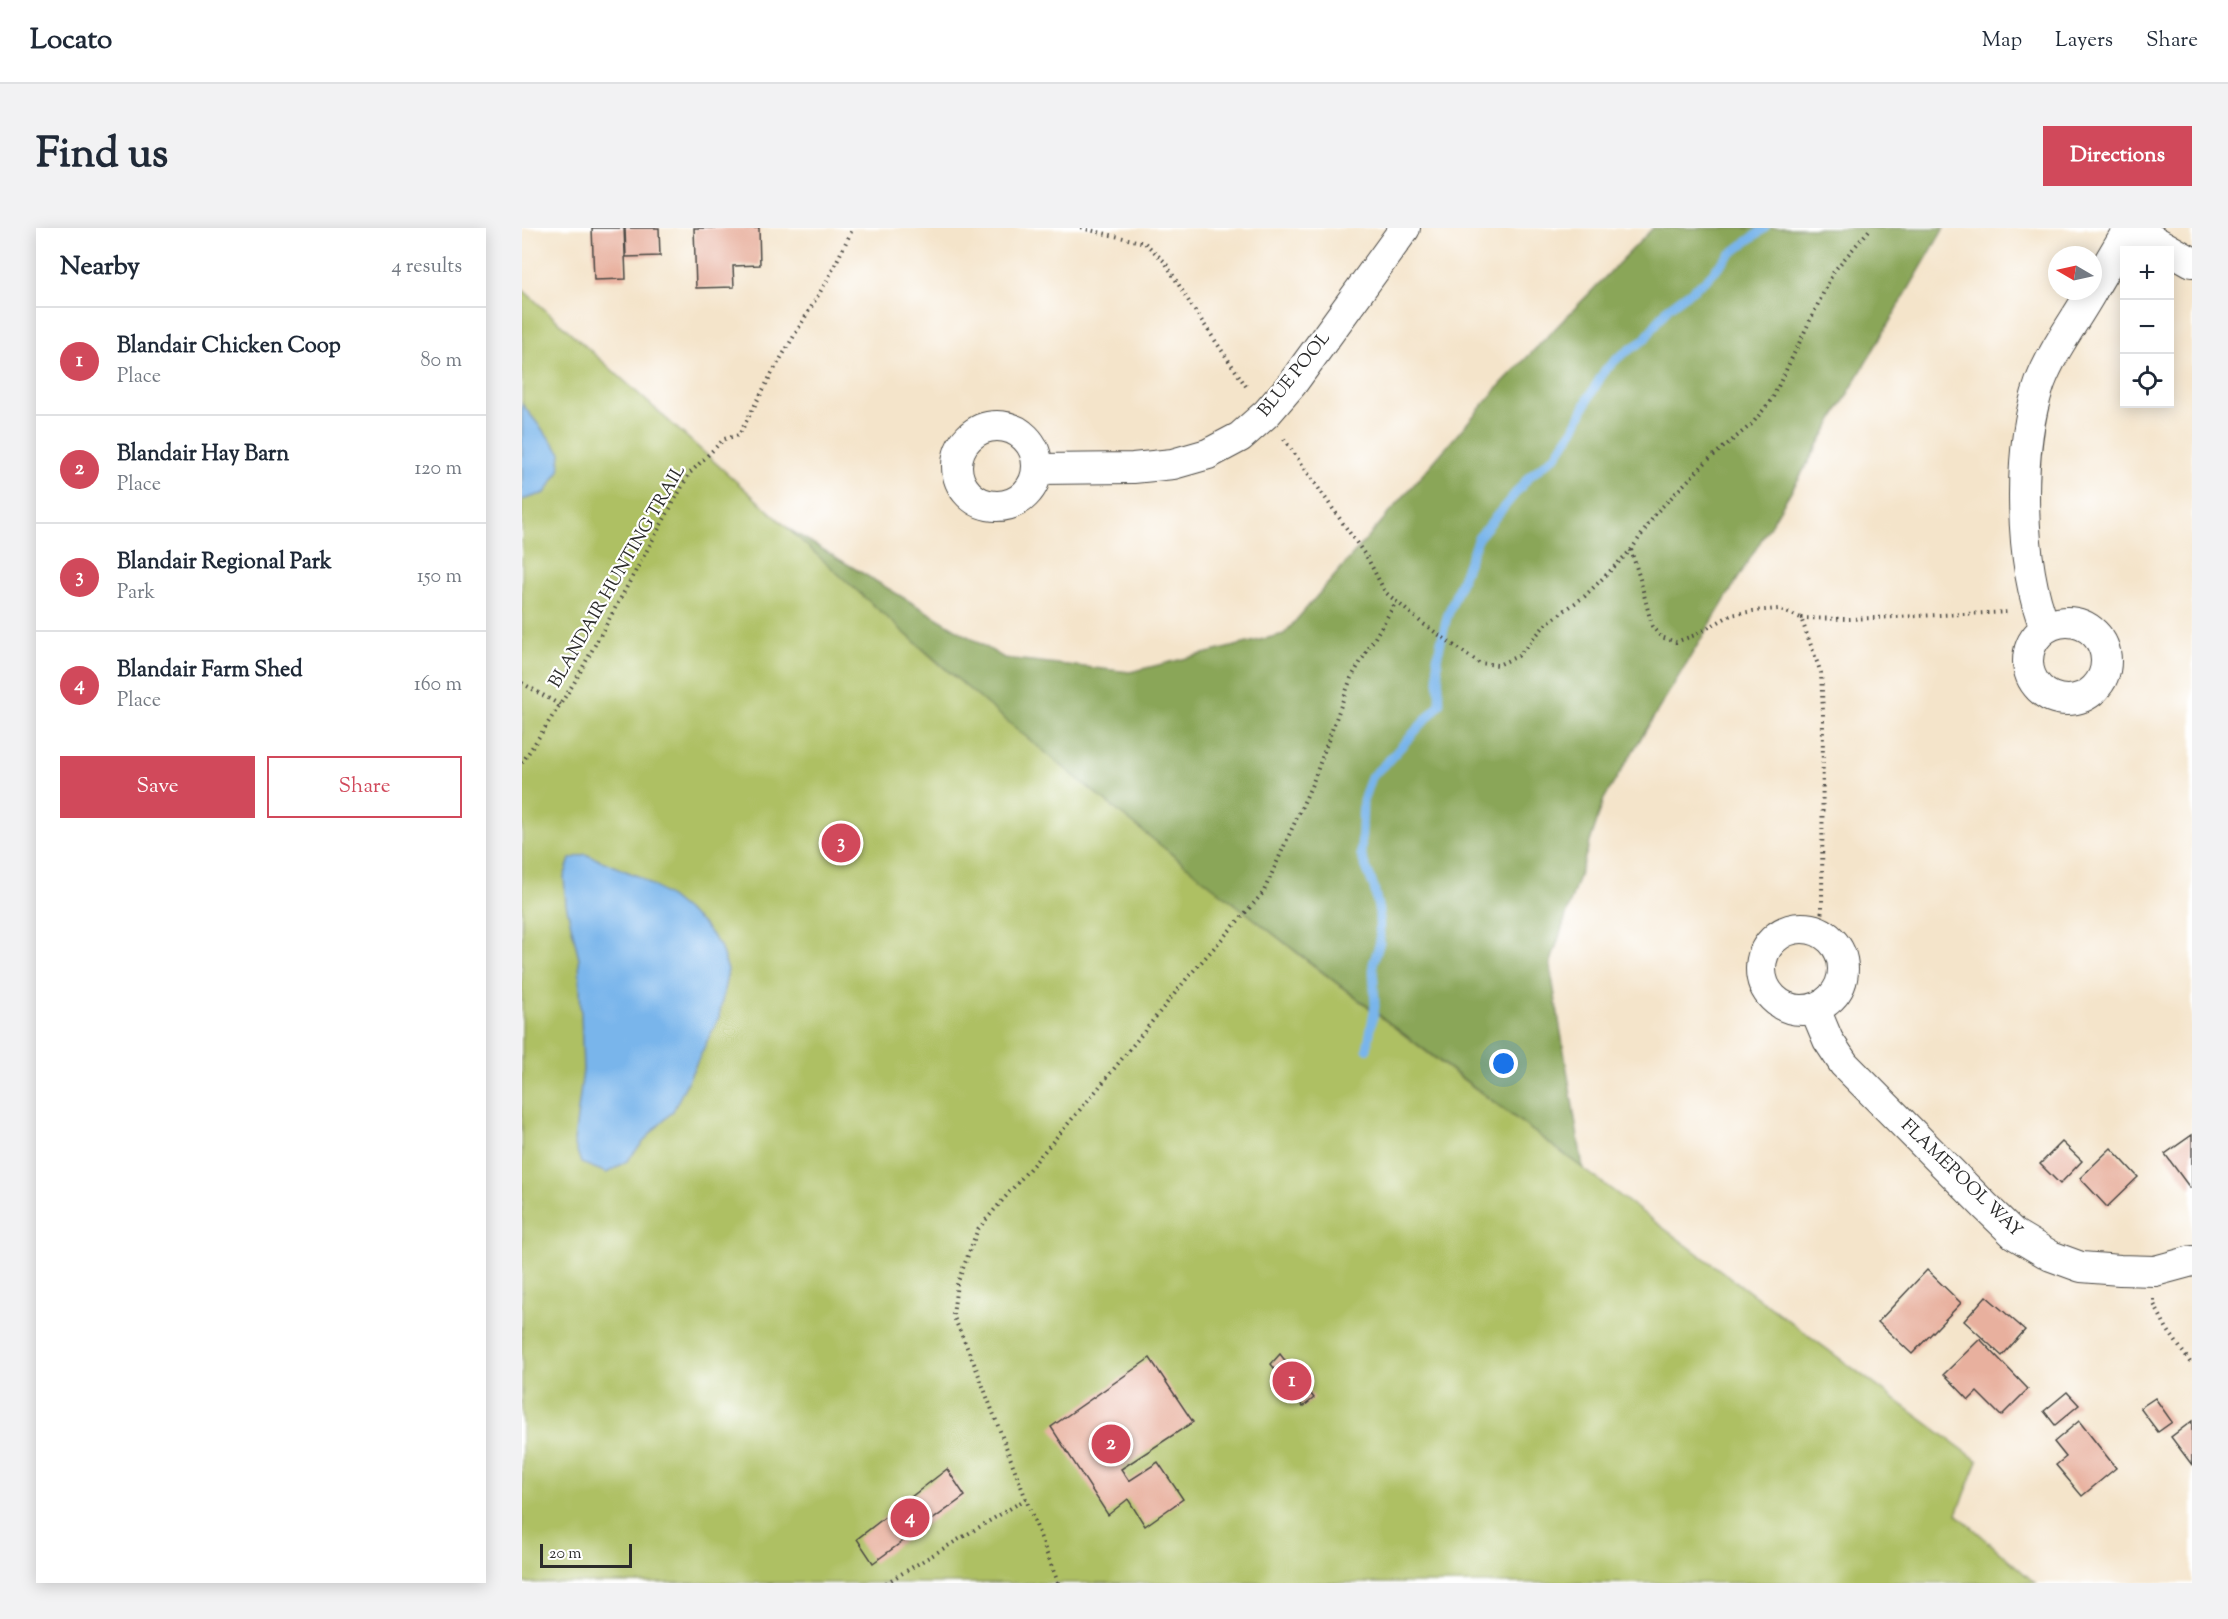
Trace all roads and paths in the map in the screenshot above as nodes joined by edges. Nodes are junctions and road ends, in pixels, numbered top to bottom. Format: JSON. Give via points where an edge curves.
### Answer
{"nodes":[{"id":1,"x":853,"y":228,"type":"edge"},
{"id":2,"x":1405,"y":228,"type":"edge"},
{"id":3,"x":1871,"y":228,"type":"edge"},
{"id":4,"x":2130,"y":228,"type":"edge"},
{"id":5,"x":2192,"y":262,"type":"edge"},
{"id":6,"x":2102,"y":274,"type":"edge"},
{"id":7,"x":2086,"y":300,"type":"edge"},
{"id":8,"x":1038,"y":469,"type":"dead end"},
{"id":9,"x":1630,"y":550,"type":"junction"},
{"id":10,"x":1396,"y":602,"type":"dead end"},
{"id":11,"x":1801,"y":618,"type":"junction"},
{"id":12,"x":2041,"y":618,"type":"joint"},
{"id":13,"x":1422,"y":623,"type":"dead end"},
{"id":14,"x":522,"y":683,"type":"edge"},
{"id":15,"x":560,"y":705,"type":"junction"},
{"id":16,"x":522,"y":763,"type":"edge"},
{"id":17,"x":1817,"y":931,"type":"junction"},
{"id":18,"x":1815,"y":1009,"type":"junction"},
{"id":19,"x":2192,"y":1261,"type":"edge"},
{"id":20,"x":2155,"y":1272,"type":"junction"},
{"id":21,"x":2192,"y":1365,"type":"edge"},
{"id":22,"x":1026,"y":1499,"type":"junction"},
{"id":23,"x":886,"y":1583,"type":"edge"},
{"id":24,"x":1058,"y":1583,"type":"edge"}],
"edges":[{"from":1,"to":15,"type":"path","name":"BLANDAIR HUNTING TRAIL","via":[[739,435],[724,439],[689,474]]},
{"from":2,"to":8,"type":"street","name":"BLUE POOL","via":[[1293,384],[1240,437],[1208,454],[1173,464]]},
{"from":3,"to":9,"type":"path","via":[[1834,271],[1772,399],[1752,424],[1708,460],[1657,512]]},
{"from":4,"to":5,"type":"street"},
{"from":4,"to":6,"type":"street"},
{"from":7,"to":12,"type":"street","via":[[2040,383],[2032,416],[2024,508],[2029,576]]},
{"from":9,"to":11,"type":"path","via":[[1652,626],[1661,637],[1676,642],[1731,615],[1753,611],[1778,609]]},
{"from":9,"to":13,"type":"path","via":[[1585,596],[1547,623],[1518,656],[1498,665],[1479,663]]},
{"from":10,"to":22,"type":"path","via":[[1351,678],[1313,782],[1263,893],[978,1229],[957,1284],[953,1315]]},
{"from":11,"to":12,"type":"path","via":[[1997,613]]},
{"from":11,"to":17,"type":"path","via":[[1821,673],[1822,692],[1822,911]]},
{"from":14,"to":15,"type":"path"},
{"from":15,"to":16,"type":"path","name":"BLANDAIR HUNTING TRAIL"},
{"from":17,"to":18,"type":"street","via":[[1838,950],[1842,977],[1827,1002]]},
{"from":17,"to":18,"type":"street","via":[[1801,928],[1777,936],[1762,958],[1761,976],[1767,992],[1781,1005],[1795,1010]]},
{"from":18,"to":20,"type":"street","name":"FLAMEPOOL WAY","via":[[1828,1041],[1844,1064],[2014,1233],[2050,1256],[2081,1267]]},
{"from":19,"to":20,"type":"street","name":"FLAMEPOOL WAY"},
{"from":20,"to":21,"type":"path","via":[[2154,1304]]},
{"from":22,"to":23,"type":"path"},
{"from":22,"to":24,"type":"path"}]}
